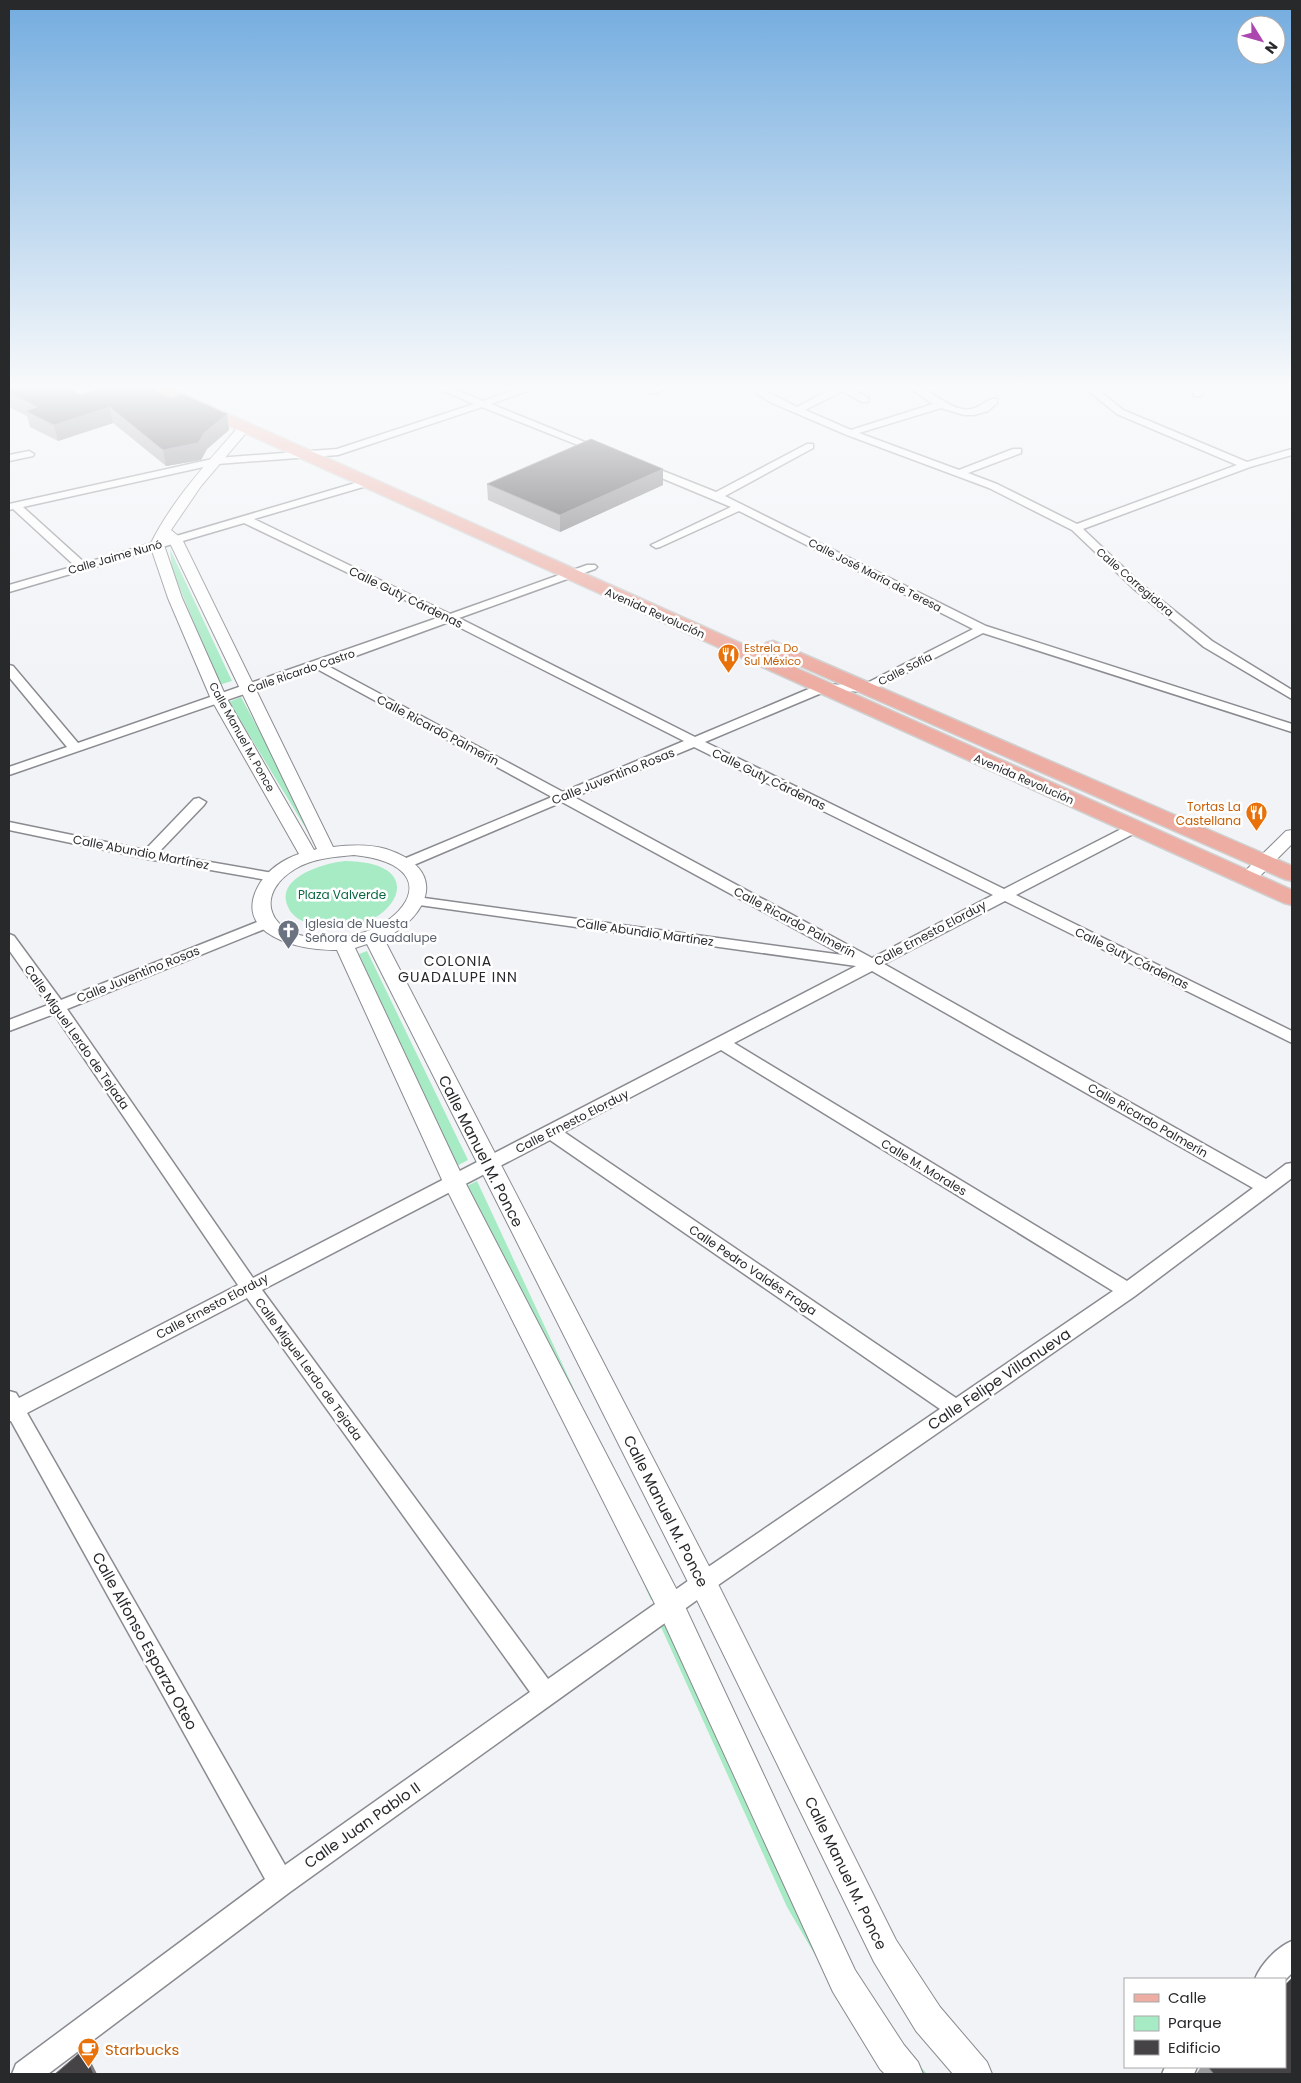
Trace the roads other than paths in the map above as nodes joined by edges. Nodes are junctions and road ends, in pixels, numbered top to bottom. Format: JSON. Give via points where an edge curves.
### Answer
{"nodes":[{"id":1,"x":111,"y":484,"type":"edge"},
{"id":2,"x":197,"y":484,"type":"edge"},
{"id":3,"x":362,"y":484,"type":"edge"},
{"id":4,"x":369,"y":484,"type":"edge"},
{"id":5,"x":409,"y":484,"type":"edge"},
{"id":6,"x":687,"y":484,"type":"edge"},
{"id":7,"x":739,"y":484,"type":"edge"},
{"id":8,"x":988,"y":484,"type":"edge"},
{"id":9,"x":1194,"y":484,"type":"edge"},
{"id":10,"x":717,"y":496,"type":"junction"},
{"id":11,"x":12,"y":506,"type":"edge"},
{"id":12,"x":739,"y":507,"type":"junction"},
{"id":13,"x":245,"y":519,"type":"junction"},
{"id":14,"x":1076,"y":528,"type":"junction"},
{"id":15,"x":169,"y":535,"type":"junction"},
{"id":16,"x":157,"y":545,"type":"junction"},
{"id":17,"x":656,"y":545,"type":"dead end"},
{"id":18,"x":82,"y":567,"type":"junction"},
{"id":19,"x":592,"y":567,"type":"junction"},
{"id":20,"x":570,"y":575,"type":"junction"},
{"id":21,"x":9,"y":589,"type":"edge"},
{"id":22,"x":450,"y":618,"type":"junction"},
{"id":23,"x":982,"y":629,"type":"junction"},
{"id":24,"x":318,"y":665,"type":"junction"},
{"id":25,"x":9,"y":669,"type":"edge"},
{"id":26,"x":249,"y":688,"type":"junction"},
{"id":27,"x":822,"y":688,"type":"junction"},
{"id":28,"x":867,"y":688,"type":"junction"},
{"id":29,"x":1292,"y":696,"type":"edge"},
{"id":30,"x":219,"y":699,"type":"junction"},
{"id":31,"x":1292,"y":728,"type":"edge"},
{"id":32,"x":695,"y":742,"type":"junction"},
{"id":33,"x":75,"y":748,"type":"junction"},
{"id":34,"x":9,"y":771,"type":"edge"},
{"id":35,"x":562,"y":797,"type":"junction"},
{"id":36,"x":199,"y":802,"type":"dead end"},
{"id":37,"x":9,"y":826,"type":"edge"},
{"id":38,"x":1134,"y":828,"type":"junction"},
{"id":39,"x":1292,"y":835,"type":"edge"},
{"id":40,"x":328,"y":852,"type":"junction"},
{"id":41,"x":148,"y":855,"type":"junction"},
{"id":42,"x":309,"y":856,"type":"junction"},
{"id":43,"x":1266,"y":862,"type":"junction"},
{"id":44,"x":404,"y":864,"type":"junction"},
{"id":45,"x":1292,"y":874,"type":"edge"},
{"id":46,"x":273,"y":877,"type":"junction"},
{"id":47,"x":1248,"y":878,"type":"junction"},
{"id":48,"x":1004,"y":894,"type":"junction"},
{"id":49,"x":1292,"y":898,"type":"edge"},
{"id":50,"x":417,"y":901,"type":"junction"},
{"id":51,"x":267,"y":923,"type":"junction"},
{"id":52,"x":373,"y":937,"type":"junction"},
{"id":53,"x":9,"y":939,"type":"edge"},
{"id":54,"x":344,"y":944,"type":"junction"},
{"id":55,"x":872,"y":964,"type":"junction"},
{"id":56,"x":57,"y":1006,"type":"junction"},
{"id":57,"x":9,"y":1026,"type":"edge"},
{"id":58,"x":1292,"y":1038,"type":"edge"},
{"id":59,"x":721,"y":1043,"type":"junction"},
{"id":60,"x":551,"y":1132,"type":"junction"},
{"id":61,"x":488,"y":1164,"type":"junction"},
{"id":62,"x":1292,"y":1169,"type":"edge"},
{"id":63,"x":454,"y":1182,"type":"junction"},
{"id":64,"x":1267,"y":1188,"type":"junction"},
{"id":65,"x":249,"y":1287,"type":"junction"},
{"id":66,"x":1128,"y":1291,"type":"junction"},
{"id":67,"x":11,"y":1407,"type":"edge"},
{"id":68,"x":956,"y":1409,"type":"junction"},
{"id":69,"x":703,"y":1584,"type":"junction"},
{"id":70,"x":671,"y":1607,"type":"junction"},
{"id":71,"x":546,"y":1695,"type":"junction"},
{"id":72,"x":281,"y":1883,"type":"junction"},
{"id":73,"x":1292,"y":1954,"type":"edge"},
{"id":74,"x":1269,"y":1978,"type":"edge"},
{"id":75,"x":26,"y":2074,"type":"edge"},
{"id":76,"x":906,"y":2074,"type":"edge"},
{"id":77,"x":974,"y":2074,"type":"edge"}],
"edges":[{"from":1,"to":11,"type":"street"},
{"from":2,"to":15,"type":"street","via":[[182,502]]},
{"from":3,"to":13,"type":"street","name":"Calle Jaime Nunó"},
{"from":4,"to":20,"type":"main road","name":"Avenida Revolución"},
{"from":5,"to":19,"type":"main road","name":"Avenida Revolución"},
{"from":6,"to":10,"type":"street","name":"Calle José María de Teresa"},
{"from":7,"to":10,"type":"street"},
{"from":8,"to":14,"type":"street","name":"Calle Corregidora"},
{"from":9,"to":14,"type":"street"},
{"from":10,"to":12,"type":"street","name":"Calle José María de Teresa"},
{"from":11,"to":18,"type":"street"},
{"from":12,"to":17,"type":"street"},
{"from":12,"to":23,"type":"street","name":"Calle José María de Teresa"},
{"from":13,"to":15,"type":"street","name":"Calle Jaime Nunó"},
{"from":13,"to":22,"type":"street","name":"Calle Guty Cárdenas"},
{"from":14,"to":29,"type":"street","name":"Calle Corregidora","via":[[1137,586],[1208,644]]},
{"from":15,"to":16,"type":"street"},
{"from":15,"to":26,"type":"street","name":"Calle Manuel M. Ponce"},
{"from":16,"to":18,"type":"street","name":"Calle Jaime Nunó"},
{"from":16,"to":30,"type":"street","name":"Calle Manuel M. Ponce","via":[[175,598]]},
{"from":18,"to":21,"type":"street","name":"Calle Jaime Nunó"},
{"from":19,"to":20,"type":"street","name":"Calle Ricardo Castro"},
{"from":19,"to":28,"type":"main road","name":"Avenida Revolución"},
{"from":20,"to":22,"type":"street","name":"Calle Ricardo Castro"},
{"from":20,"to":27,"type":"main road","name":"Avenida Revolución"},
{"from":22,"to":24,"type":"street","name":"Calle Ricardo Castro"},
{"from":22,"to":32,"type":"street","name":"Calle Guty Cárdenas"},
{"from":23,"to":28,"type":"street","name":"Calle Sofía"},
{"from":23,"to":31,"type":"street","name":"Calle José María de Teresa"},
{"from":24,"to":26,"type":"street","name":"Calle Ricardo Castro"},
{"from":24,"to":35,"type":"street","name":"Calle Ricardo Palmerín"},
{"from":25,"to":33,"type":"street"},
{"from":26,"to":30,"type":"street","name":"Calle Ricardo Castro"},
{"from":26,"to":40,"type":"street","name":"Calle Manuel M. Ponce"},
{"from":27,"to":28,"type":"street","name":"Calle Sofía"},
{"from":27,"to":32,"type":"street","name":"Calle Juventino Rosas"},
{"from":27,"to":38,"type":"main road","name":"Avenida Revolución"},
{"from":28,"to":43,"type":"main road","name":"Avenida Revolución"},
{"from":30,"to":33,"type":"street","name":"Calle Ricardo Castro"},
{"from":30,"to":42,"type":"street","name":"Calle Manuel M. Ponce"},
{"from":32,"to":35,"type":"street","name":"Calle Juventino Rosas"},
{"from":32,"to":48,"type":"street","name":"Calle Guty Cárdenas"},
{"from":33,"to":34,"type":"street","name":"Calle Ricardo Castro"},
{"from":35,"to":44,"type":"street","name":"Calle Juventino Rosas"},
{"from":35,"to":55,"type":"street","name":"Calle Ricardo Palmerín"},
{"from":36,"to":41,"type":"street"},
{"from":37,"to":41,"type":"street","name":"Calle Abundio Martínez"},
{"from":38,"to":47,"type":"main road","name":"Avenida Revolución"},
{"from":38,"to":48,"type":"street","name":"Calle Ernesto Elorduy"},
{"from":39,"to":43,"type":"street"},
{"from":40,"to":42,"type":"street"},
{"from":40,"to":44,"type":"street","via":[[378,852]]},
{"from":41,"to":46,"type":"street","name":"Calle Abundio Martínez"},
{"from":42,"to":46,"type":"street"},
{"from":43,"to":45,"type":"main road","name":"Avenida Revolución"},
{"from":43,"to":47,"type":"street"},
{"from":44,"to":50,"type":"street","via":[[416,878],[419,889]]},
{"from":46,"to":51,"type":"street","via":[[261,899]]},
{"from":47,"to":49,"type":"main road","name":"Avenida Revolución"},
{"from":48,"to":55,"type":"street","name":"Calle Ernesto Elorduy"},
{"from":48,"to":58,"type":"street","name":"Calle Guty Cárdenas"},
{"from":50,"to":52,"type":"street","via":[[403,920]]},
{"from":50,"to":55,"type":"street","name":"Calle Abundio Martínez"},
{"from":51,"to":54,"type":"street","via":[[282,934],[303,942]]},
{"from":51,"to":56,"type":"street","name":"Calle Juventino Rosas"},
{"from":52,"to":54,"type":"street"},
{"from":52,"to":61,"type":"street","name":"Calle Manuel M. Ponce"},
{"from":53,"to":56,"type":"street","name":"Calle Miguel Lerdo de Tejada"},
{"from":54,"to":63,"type":"street"},
{"from":55,"to":59,"type":"street","name":"Calle Ernesto Elorduy"},
{"from":55,"to":64,"type":"street","name":"Calle Ricardo Palmerín"},
{"from":56,"to":57,"type":"street","name":"Calle Juventino Rosas"},
{"from":56,"to":65,"type":"street","name":"Calle Miguel Lerdo de Tejada"},
{"from":59,"to":60,"type":"street","name":"Calle Ernesto Elorduy"},
{"from":59,"to":66,"type":"street","name":"Calle M. Morales"},
{"from":60,"to":61,"type":"street","name":"Calle Ernesto Elorduy"},
{"from":60,"to":68,"type":"street","name":"Calle Pedro Valdés Fraga"},
{"from":61,"to":63,"type":"street","name":"Calle Ernesto Elorduy"},
{"from":61,"to":69,"type":"street","name":"Calle Manuel M. Ponce"},
{"from":62,"to":64,"type":"street","name":"Calle Felipe Villanueva"},
{"from":63,"to":65,"type":"street","name":"Calle Ernesto Elorduy"},
{"from":63,"to":70,"type":"street"},
{"from":64,"to":66,"type":"street","name":"Calle Felipe Villanueva"},
{"from":65,"to":67,"type":"street","name":"Calle Ernesto Elorduy"},
{"from":65,"to":71,"type":"street","name":"Calle Miguel Lerdo de Tejada"},
{"from":66,"to":68,"type":"street","name":"Calle Felipe Villanueva"},
{"from":67,"to":72,"type":"street","name":"Calle Alfonso Esparza Oteo"},
{"from":68,"to":69,"type":"street","name":"Calle Felipe Villanueva"},
{"from":69,"to":70,"type":"street","name":"Calle Juan Pablo II"},
{"from":69,"to":77,"type":"street","name":"Calle Manuel M. Ponce","via":[[884,1951],[928,2019]]},
{"from":70,"to":71,"type":"street","name":"Calle Juan Pablo II"},
{"from":70,"to":76,"type":"street","via":[[844,1981]]},
{"from":71,"to":72,"type":"street","name":"Calle Juan Pablo II"},
{"from":72,"to":75,"type":"street","name":"Calle Juan Pablo II"},
{"from":73,"to":74,"type":"street"}]}
